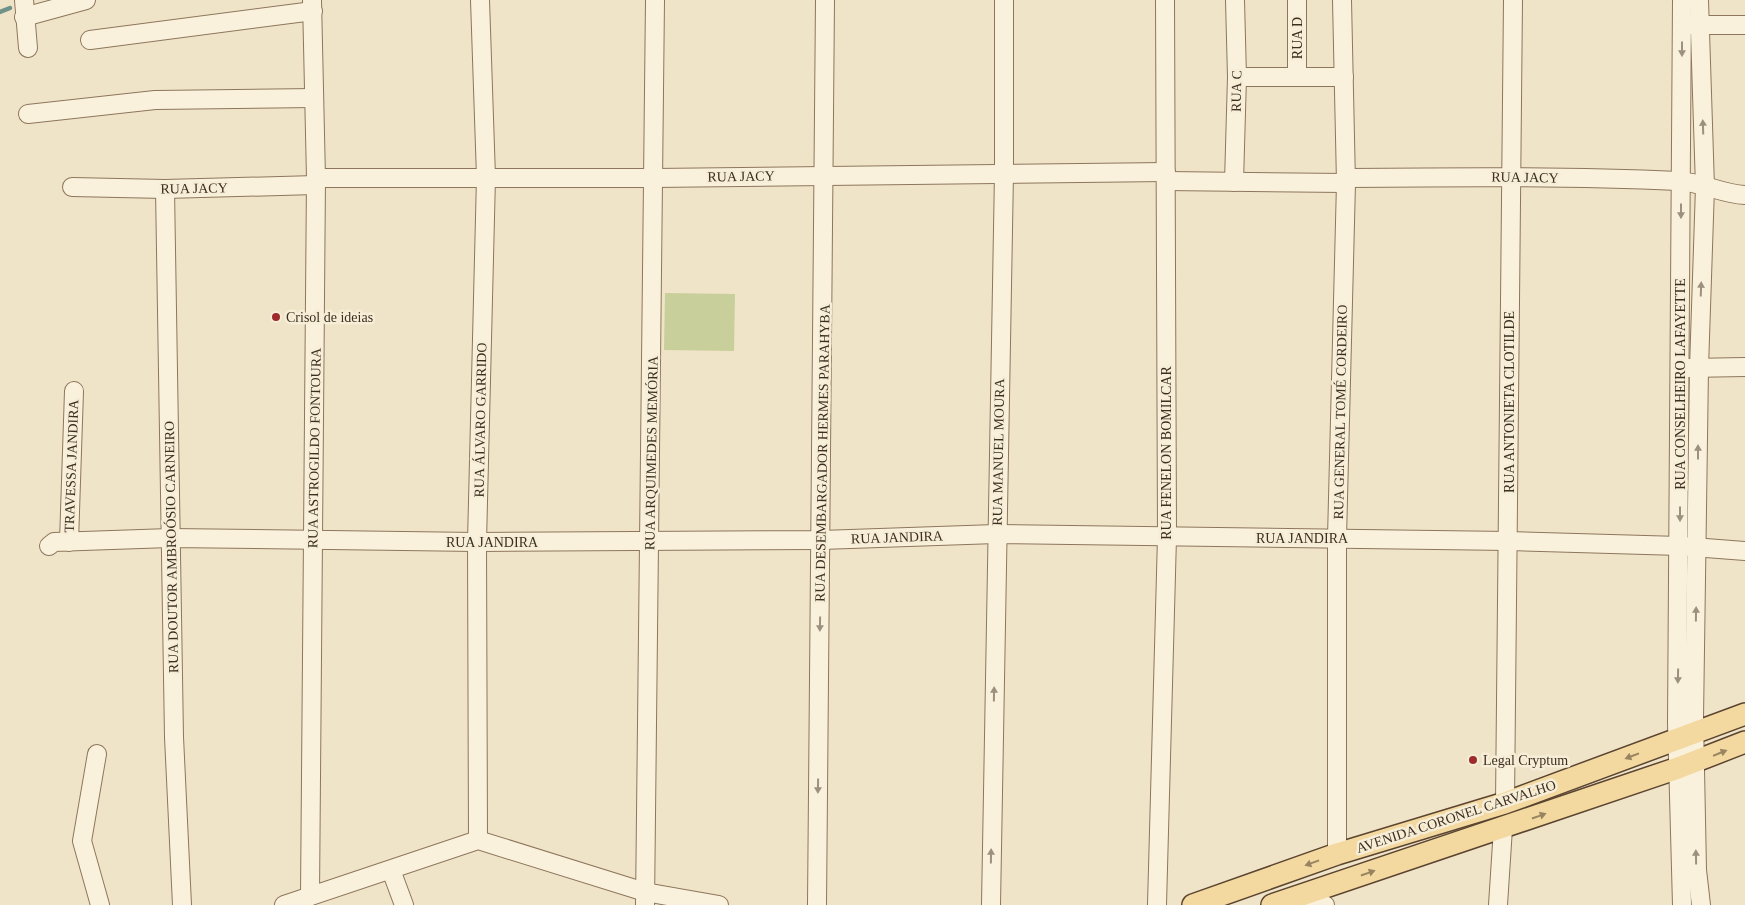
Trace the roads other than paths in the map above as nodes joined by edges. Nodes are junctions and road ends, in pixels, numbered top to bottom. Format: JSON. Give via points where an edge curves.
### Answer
{"nodes":[{"id":1,"x":86,"y":0,"type":"edge"},
{"id":2,"x":480,"y":0,"type":"edge"},
{"id":3,"x":655,"y":0,"type":"edge"},
{"id":4,"x":825,"y":0,"type":"edge"},
{"id":5,"x":1004,"y":0,"type":"edge"},
{"id":6,"x":1165,"y":0,"type":"edge"},
{"id":7,"x":1235,"y":0,"type":"edge"},
{"id":8,"x":1297,"y":0,"type":"edge"},
{"id":9,"x":1342,"y":0,"type":"edge"},
{"id":10,"x":1513,"y":0,"type":"edge"},
{"id":11,"x":1682,"y":0,"type":"edge"},
{"id":12,"x":1699,"y":0,"type":"edge"},
{"id":13,"x":312,"y":6,"type":"edge"},
{"id":14,"x":24,"y":9,"type":"edge"},
{"id":15,"x":1690,"y":25,"type":"junction"},
{"id":16,"x":1745,"y":25,"type":"edge"},
{"id":17,"x":90,"y":40,"type":"dead end"},
{"id":18,"x":28,"y":48,"type":"dead end"},
{"id":19,"x":1237,"y":77,"type":"junction"},
{"id":20,"x":1296,"y":77,"type":"junction"},
{"id":21,"x":1344,"y":77,"type":"junction"},
{"id":22,"x":314,"y":98,"type":"junction"},
{"id":23,"x":28,"y":114,"type":"dead end"},
{"id":24,"x":1004,"y":173,"type":"junction"},
{"id":25,"x":824,"y":174,"type":"junction"},
{"id":26,"x":1166,"y":176,"type":"junction"},
{"id":27,"x":1511,"y":176,"type":"junction"},
{"id":28,"x":486,"y":177,"type":"junction"},
{"id":29,"x":654,"y":178,"type":"junction"},
{"id":30,"x":1346,"y":180,"type":"junction"},
{"id":31,"x":316,"y":181,"type":"junction"},
{"id":32,"x":1681,"y":181,"type":"junction"},
{"id":33,"x":1234,"y":182,"type":"junction"},
{"id":34,"x":72,"y":187,"type":"dead end"},
{"id":35,"x":1705,"y":187,"type":"junction"},
{"id":36,"x":165,"y":189,"type":"junction"},
{"id":37,"x":1745,"y":195,"type":"edge"},
{"id":38,"x":1745,"y":367,"type":"edge"},
{"id":39,"x":1680,"y":368,"type":"junction"},
{"id":40,"x":1699,"y":368,"type":"junction"},
{"id":41,"x":74,"y":391,"type":"dead end"},
{"id":42,"x":996,"y":534,"type":"junction"},
{"id":43,"x":1167,"y":537,"type":"junction"},
{"id":44,"x":170,"y":538,"type":"junction"},
{"id":45,"x":1337,"y":538,"type":"junction"},
{"id":46,"x":312,"y":539,"type":"junction"},
{"id":47,"x":650,"y":540,"type":"junction"},
{"id":48,"x":821,"y":540,"type":"junction"},
{"id":49,"x":1508,"y":541,"type":"junction"},
{"id":50,"x":69,"y":542,"type":"junction"},
{"id":51,"x":477,"y":542,"type":"junction"},
{"id":52,"x":49,"y":546,"type":"dead end"},
{"id":53,"x":1680,"y":546,"type":"junction"},
{"id":54,"x":1698,"y":548,"type":"junction"},
{"id":55,"x":1745,"y":550,"type":"edge"},
{"id":56,"x":1687,"y":654,"type":"junction"},
{"id":57,"x":1745,"y":714,"type":"edge"},
{"id":58,"x":1686,"y":736,"type":"junction"},
{"id":59,"x":1745,"y":742,"type":"edge"},
{"id":60,"x":97,"y":754,"type":"dead end"},
{"id":61,"x":1686,"y":765,"type":"junction"},
{"id":62,"x":1505,"y":803,"type":"junction"},
{"id":63,"x":1502,"y":828,"type":"junction"},
{"id":64,"x":478,"y":840,"type":"junction"},
{"id":65,"x":1337,"y":854,"type":"junction"},
{"id":66,"x":391,"y":870,"type":"junction"},
{"id":67,"x":310,"y":896,"type":"junction"},
{"id":68,"x":645,"y":898,"type":"edge"},
{"id":69,"x":1282,"y":902,"type":"edge"},
{"id":70,"x":100,"y":905,"type":"edge"},
{"id":71,"x":182,"y":905,"type":"edge"},
{"id":72,"x":284,"y":905,"type":"edge"},
{"id":73,"x":404,"y":905,"type":"edge"},
{"id":74,"x":719,"y":905,"type":"edge"},
{"id":75,"x":817,"y":905,"type":"edge"},
{"id":76,"x":991,"y":905,"type":"edge"},
{"id":77,"x":1158,"y":905,"type":"edge"},
{"id":78,"x":1194,"y":905,"type":"edge"},
{"id":79,"x":1325,"y":905,"type":"edge"},
{"id":80,"x":1498,"y":905,"type":"edge"},
{"id":81,"x":1682,"y":905,"type":"edge"},
{"id":82,"x":1701,"y":905,"type":"edge"}],
"edges":[{"from":1,"to":14,"type":"street"},
{"from":2,"to":28,"type":"street","name":"RUA ÁLVARO GARRIDO"},
{"from":3,"to":29,"type":"street","name":"RUA ARQUIMEDES MEMÓRIA"},
{"from":4,"to":25,"type":"street","name":"RUA DESEMBARGADOR HERMES PARAHYBA"},
{"from":5,"to":24,"type":"street","name":"RUA MANUEL MOURA"},
{"from":6,"to":26,"type":"street","name":"RUA FENELON BOMILCAR"},
{"from":7,"to":19,"type":"street","name":"RUA C"},
{"from":8,"to":20,"type":"street","name":"RUA D"},
{"from":9,"to":21,"type":"street","name":"RUA GENERAL TOMÉ CORDEIRO"},
{"from":10,"to":27,"type":"street","name":"RUA ANTONIETA CLOTILDE"},
{"from":11,"to":15,"type":"street","name":"RUA CONSELHEIRO LAFAYETTE"},
{"from":12,"to":15,"type":"street","name":"RUA CONSELHEIRO LAFAYETTE"},
{"from":13,"to":17,"type":"street"},
{"from":13,"to":22,"type":"street","name":"RUA ASTROGILDO FONTOURA"},
{"from":14,"to":18,"type":"street"},
{"from":15,"to":16,"type":"street"},
{"from":15,"to":32,"type":"street","name":"RUA CONSELHEIRO LAFAYETTE","one_way":true},
{"from":35,"to":15,"type":"street","name":"RUA CONSELHEIRO LAFAYETTE","one_way":true},
{"from":19,"to":20,"type":"street","name":"RUA D"},
{"from":19,"to":33,"type":"street","name":"RUA C"},
{"from":20,"to":21,"type":"street","name":"RUA D"},
{"from":21,"to":30,"type":"street","name":"RUA GENERAL TOMÉ CORDEIRO"},
{"from":22,"to":23,"type":"street","via":[[155,100]]},
{"from":22,"to":31,"type":"street","name":"RUA ASTROGILDO FONTOURA"},
{"from":24,"to":25,"type":"street","name":"RUA JACY"},
{"from":24,"to":26,"type":"street","name":"RUA JACY"},
{"from":24,"to":42,"type":"street","name":"RUA MANUEL MOURA"},
{"from":25,"to":29,"type":"street","name":"RUA JACY"},
{"from":25,"to":48,"type":"street","name":"RUA DESEMBARGADOR HERMES PARAHYBA"},
{"from":26,"to":33,"type":"street","name":"RUA JACY"},
{"from":26,"to":43,"type":"street","name":"RUA FENELON BOMILCAR"},
{"from":27,"to":30,"type":"street","name":"RUA JACY"},
{"from":27,"to":32,"type":"street","name":"RUA JACY"},
{"from":27,"to":49,"type":"street","name":"RUA ANTONIETA CLOTILDE"},
{"from":28,"to":29,"type":"street","name":"RUA JACY"},
{"from":28,"to":31,"type":"street","name":"RUA JACY"},
{"from":28,"to":51,"type":"street","name":"RUA ÁLVARO GARRIDO"},
{"from":29,"to":47,"type":"street","name":"RUA ARQUIMEDES MEMÓRIA"},
{"from":30,"to":33,"type":"street","name":"RUA JACY"},
{"from":30,"to":45,"type":"street","name":"RUA GENERAL TOMÉ CORDEIRO"},
{"from":31,"to":36,"type":"street","name":"RUA JACY"},
{"from":31,"to":46,"type":"street","name":"RUA ASTROGILDO FONTOURA"},
{"from":32,"to":35,"type":"street","name":"RUA JACY"},
{"from":32,"to":39,"type":"street","name":"RUA CONSELHEIRO LAFAYETTE","one_way":true},
{"from":34,"to":36,"type":"street","name":"RUA JACY"},
{"from":35,"to":37,"type":"street","name":"RUA JACY"},
{"from":40,"to":35,"type":"street","name":"RUA CONSELHEIRO LAFAYETTE","one_way":true},
{"from":36,"to":44,"type":"street","name":"RUA DOUTOR AMBROÓSIO CARNEIRO"},
{"from":38,"to":40,"type":"street"},
{"from":39,"to":40,"type":"street"},
{"from":39,"to":53,"type":"street","name":"RUA CONSELHEIRO LAFAYETTE","one_way":true},
{"from":54,"to":40,"type":"street","name":"RUA CONSELHEIRO LAFAYETTE","one_way":true},
{"from":41,"to":50,"type":"street","name":"TRAVESSA JANDIRA"},
{"from":42,"to":43,"type":"street","name":"RUA JANDIRA"},
{"from":42,"to":48,"type":"street","name":"RUA JANDIRA"},
{"from":76,"to":42,"type":"street","name":"RUA MANUEL MOURA","one_way":true},
{"from":43,"to":45,"type":"street","name":"RUA JANDIRA"},
{"from":43,"to":77,"type":"street","name":"RUA FENELON BOMILCAR"},
{"from":44,"to":46,"type":"street","name":"RUA JANDIRA"},
{"from":44,"to":50,"type":"street","name":"RUA JANDIRA"},
{"from":44,"to":71,"type":"street","name":"RUA DOUTOR AMBROÓSIO CARNEIRO","via":[[174,737]]},
{"from":45,"to":49,"type":"street","name":"RUA JANDIRA"},
{"from":45,"to":65,"type":"street","name":"RUA GENERAL TOMÉ CORDEIRO"},
{"from":46,"to":51,"type":"street","name":"RUA JANDIRA"},
{"from":46,"to":67,"type":"street","name":"RUA ASTROGILDO FONTOURA"},
{"from":47,"to":48,"type":"street","name":"RUA JANDIRA"},
{"from":47,"to":51,"type":"street","name":"RUA JANDIRA"},
{"from":47,"to":68,"type":"street","name":"RUA ARQUIMEDES MEMÓRIA"},
{"from":48,"to":75,"type":"street","name":"RUA DESEMBARGADOR HERMES PARAHYBA","one_way":true},
{"from":49,"to":53,"type":"street","name":"RUA JANDIRA"},
{"from":49,"to":62,"type":"street","name":"RUA ANTONIETA CLOTILDE"},
{"from":50,"to":52,"type":"street","name":"RUA JANDIRA","via":[[54,542]]},
{"from":51,"to":64,"type":"street","name":"RUA ÁLVARO GARRIDO"},
{"from":53,"to":54,"type":"street","name":"RUA JANDIRA"},
{"from":53,"to":56,"type":"street","name":"RUA CONSELHEIRO LAFAYETTE"},
{"from":54,"to":55,"type":"street","name":"RUA JANDIRA"},
{"from":56,"to":54,"type":"street","name":"RUA CONSELHEIRO LAFAYETTE","one_way":true},
{"from":56,"to":58,"type":"street","name":"RUA CONSELHEIRO LAFAYETTE"},
{"from":57,"to":58,"type":"main road","name":"AVENIDA CORONEL CARVALHO"},
{"from":58,"to":61,"type":"street","name":"RUA CONSELHEIRO LAFAYETTE"},
{"from":58,"to":62,"type":"main road","name":"AVENIDA CORONEL CARVALHO","one_way":true},
{"from":61,"to":59,"type":"main road","name":"AVENIDA CORONEL CARVALHO","one_way":true},
{"from":60,"to":70,"type":"street","via":[[82,841]]},
{"from":63,"to":61,"type":"main road","name":"AVENIDA CORONEL CARVALHO","one_way":true},
{"from":61,"to":81,"type":"street"},
{"from":82,"to":61,"type":"street","one_way":true},
{"from":62,"to":65,"type":"main road","name":"AVENIDA CORONEL CARVALHO"},
{"from":69,"to":63,"type":"main road","name":"AVENIDA CORONEL CARVALHO","one_way":true},
{"from":63,"to":80,"type":"street"},
{"from":64,"to":66,"type":"street"},
{"from":64,"to":68,"type":"street"},
{"from":65,"to":78,"type":"main road","name":"AVENIDA CORONEL CARVALHO","one_way":true},
{"from":66,"to":67,"type":"street"},
{"from":66,"to":73,"type":"street"},
{"from":67,"to":72,"type":"street"},
{"from":68,"to":74,"type":"street"},
{"from":69,"to":79,"type":"street"}]}
